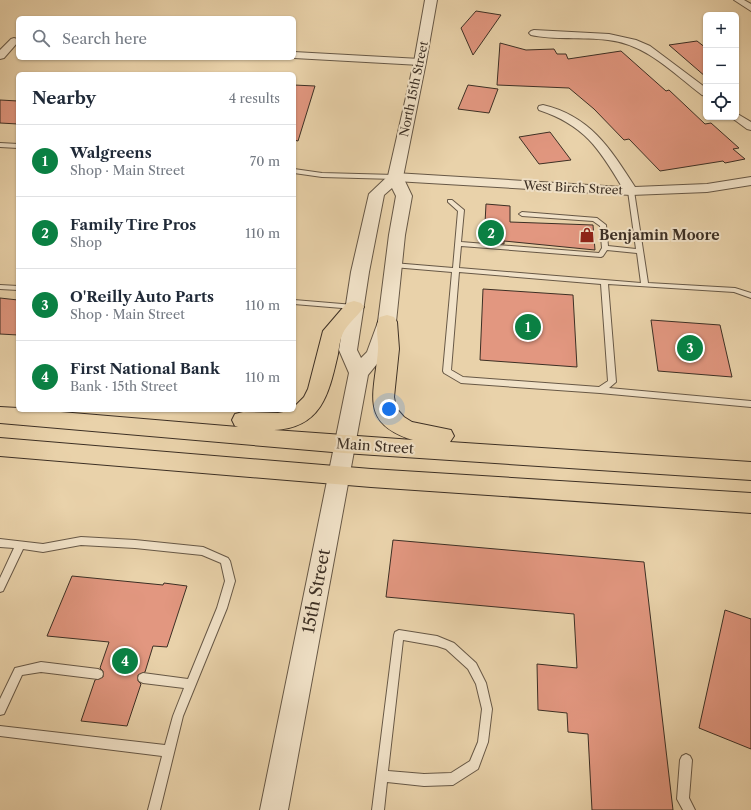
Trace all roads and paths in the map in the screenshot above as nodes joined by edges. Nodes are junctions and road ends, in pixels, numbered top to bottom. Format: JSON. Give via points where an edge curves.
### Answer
{"nodes":[{"id":1,"x":431,"y":0,"type":"edge"},
{"id":2,"x":738,"y":0,"type":"edge"},
{"id":3,"x":751,"y":8,"type":"edge"},
{"id":4,"x":534,"y":33,"type":"dead end"},
{"id":5,"x":0,"y":40,"type":"edge"},
{"id":6,"x":16,"y":41,"type":"edge"},
{"id":7,"x":296,"y":55,"type":"edge"},
{"id":8,"x":0,"y":56,"type":"edge"},
{"id":9,"x":420,"y":62,"type":"junction"},
{"id":10,"x":703,"y":91,"type":"edge"},
{"id":11,"x":543,"y":108,"type":"dead end"},
{"id":12,"x":739,"y":118,"type":"edge"},
{"id":13,"x":751,"y":127,"type":"edge"},
{"id":14,"x":0,"y":145,"type":"edge"},
{"id":15,"x":16,"y":146,"type":"edge"},
{"id":16,"x":296,"y":171,"type":"edge"},
{"id":17,"x":395,"y":177,"type":"junction"},
{"id":18,"x":751,"y":181,"type":"edge"},
{"id":19,"x":631,"y":191,"type":"junction"},
{"id":20,"x":450,"y":201,"type":"dead end"},
{"id":21,"x":522,"y":214,"type":"dead end"},
{"id":22,"x":458,"y":244,"type":"junction"},
{"id":23,"x":606,"y":248,"type":"junction"},
{"id":24,"x":640,"y":251,"type":"junction"},
{"id":25,"x":393,"y":265,"type":"junction"},
{"id":26,"x":456,"y":270,"type":"junction"},
{"id":27,"x":604,"y":282,"type":"junction"},
{"id":28,"x":645,"y":285,"type":"junction"},
{"id":29,"x":0,"y":287,"type":"edge"},
{"id":30,"x":16,"y":288,"type":"edge"},
{"id":31,"x":751,"y":296,"type":"edge"},
{"id":32,"x":296,"y":302,"type":"edge"},
{"id":33,"x":354,"y":307,"type":"junction"},
{"id":34,"x":387,"y":322,"type":"junction"},
{"id":35,"x":359,"y":373,"type":"junction"},
{"id":36,"x":600,"y":390,"type":"junction"},
{"id":37,"x":751,"y":404,"type":"edge"},
{"id":38,"x":0,"y":415,"type":"edge"},
{"id":39,"x":86,"y":421,"type":"junction"},
{"id":40,"x":344,"y":444,"type":"junction"},
{"id":41,"x":0,"y":446,"type":"edge"},
{"id":42,"x":622,"y":461,"type":"junction"},
{"id":43,"x":751,"y":471,"type":"edge"},
{"id":44,"x":339,"y":475,"type":"junction"},
{"id":45,"x":751,"y":503,"type":"edge"},
{"id":46,"x":0,"y":543,"type":"edge"},
{"id":47,"x":20,"y":545,"type":"junction"},
{"id":48,"x":0,"y":588,"type":"edge"},
{"id":49,"x":98,"y":674,"type":"dead end"},
{"id":50,"x":142,"y":678,"type":"dead end"},
{"id":51,"x":191,"y":684,"type":"junction"},
{"id":52,"x":0,"y":710,"type":"edge"},
{"id":53,"x":0,"y":731,"type":"edge"},
{"id":54,"x":170,"y":751,"type":"junction"},
{"id":55,"x":686,"y":760,"type":"dead end"},
{"id":56,"x":382,"y":776,"type":"junction"},
{"id":57,"x":154,"y":810,"type":"edge"},
{"id":58,"x":274,"y":810,"type":"edge"},
{"id":59,"x":378,"y":810,"type":"edge"},
{"id":60,"x":690,"y":810,"type":"edge"}],
"edges":[{"from":1,"to":9,"type":"street","name":"North 15th Street"},
{"from":2,"to":3,"type":"street"},
{"from":4,"to":10,"type":"street","via":[[608,37],[633,42],[646,48]]},
{"from":5,"to":6,"type":"street"},
{"from":6,"to":8,"type":"street"},
{"from":7,"to":9,"type":"street"},
{"from":9,"to":17,"type":"street","name":"North 15th Street"},
{"from":11,"to":19,"type":"street","via":[[568,117],[589,133],[604,148]]},
{"from":12,"to":13,"type":"street"},
{"from":14,"to":15,"type":"lane"},
{"from":16,"to":17,"type":"lane","via":[[322,175]]},
{"from":17,"to":19,"type":"street","name":"West Birch Street"},
{"from":17,"to":25,"type":"street","name":"15th Street","via":[[404,196]]},
{"from":17,"to":33,"type":"street","via":[[377,194]]},
{"from":18,"to":19,"type":"street","name":"West Birch Street","via":[[707,188]]},
{"from":19,"to":24,"type":"lane"},
{"from":20,"to":22,"type":"lane","via":[[461,210]]},
{"from":21,"to":23,"type":"lane","via":[[595,219],[603,225]]},
{"from":22,"to":23,"type":"lane","via":[[601,255]]},
{"from":22,"to":26,"type":"lane"},
{"from":23,"to":24,"type":"lane"},
{"from":24,"to":28,"type":"lane"},
{"from":25,"to":26,"type":"lane"},
{"from":25,"to":34,"type":"street","name":"15th Street"},
{"from":26,"to":27,"type":"lane"},
{"from":26,"to":36,"type":"lane","via":[[447,371],[461,380]]},
{"from":27,"to":28,"type":"lane"},
{"from":27,"to":36,"type":"lane","via":[[612,382]]},
{"from":28,"to":31,"type":"lane","via":[[735,290]]},
{"from":29,"to":30,"type":"lane"},
{"from":32,"to":33,"type":"lane"},
{"from":33,"to":35,"type":"street","via":[[348,350]]},
{"from":33,"to":39,"type":"main road","via":[[333,331],[316,397],[300,416],[270,422],[174,415]]},
{"from":34,"to":35,"type":"street","name":"15th Street","via":[[376,354]]},
{"from":34,"to":42,"type":"main road","via":[[389,349],[383,403],[388,414],[406,430],[420,434],[541,444]]},
{"from":35,"to":40,"type":"street","name":"15th Street"},
{"from":36,"to":37,"type":"lane"},
{"from":38,"to":39,"type":"main road","name":"Main Street"},
{"from":39,"to":40,"type":"main road","name":"Main Street"},
{"from":40,"to":42,"type":"main road","name":"Main Street"},
{"from":40,"to":44,"type":"street","name":"15th Street"},
{"from":41,"to":44,"type":"main road"},
{"from":42,"to":43,"type":"main road","name":"Main Street"},
{"from":44,"to":45,"type":"main road"},
{"from":44,"to":58,"type":"street","name":"15th Street"},
{"from":46,"to":47,"type":"lane"},
{"from":47,"to":48,"type":"lane"},
{"from":47,"to":51,"type":"lane","via":[[43,548],[81,541],[135,544],[203,551],[225,561],[230,581],[222,608]]},
{"from":49,"to":52,"type":"lane","via":[[41,667],[19,671]]},
{"from":50,"to":51,"type":"lane"},
{"from":51,"to":54,"type":"lane","via":[[178,716]]},
{"from":53,"to":54,"type":"lane"},
{"from":54,"to":57,"type":"lane"},
{"from":55,"to":60,"type":"lane","via":[[684,799]]},
{"from":56,"to":56,"type":"lane","via":[[399,635],[437,641],[450,646],[472,666],[481,683],[487,709],[483,742],[474,765],[453,779],[424,780]]},
{"from":56,"to":59,"type":"lane"}]}
